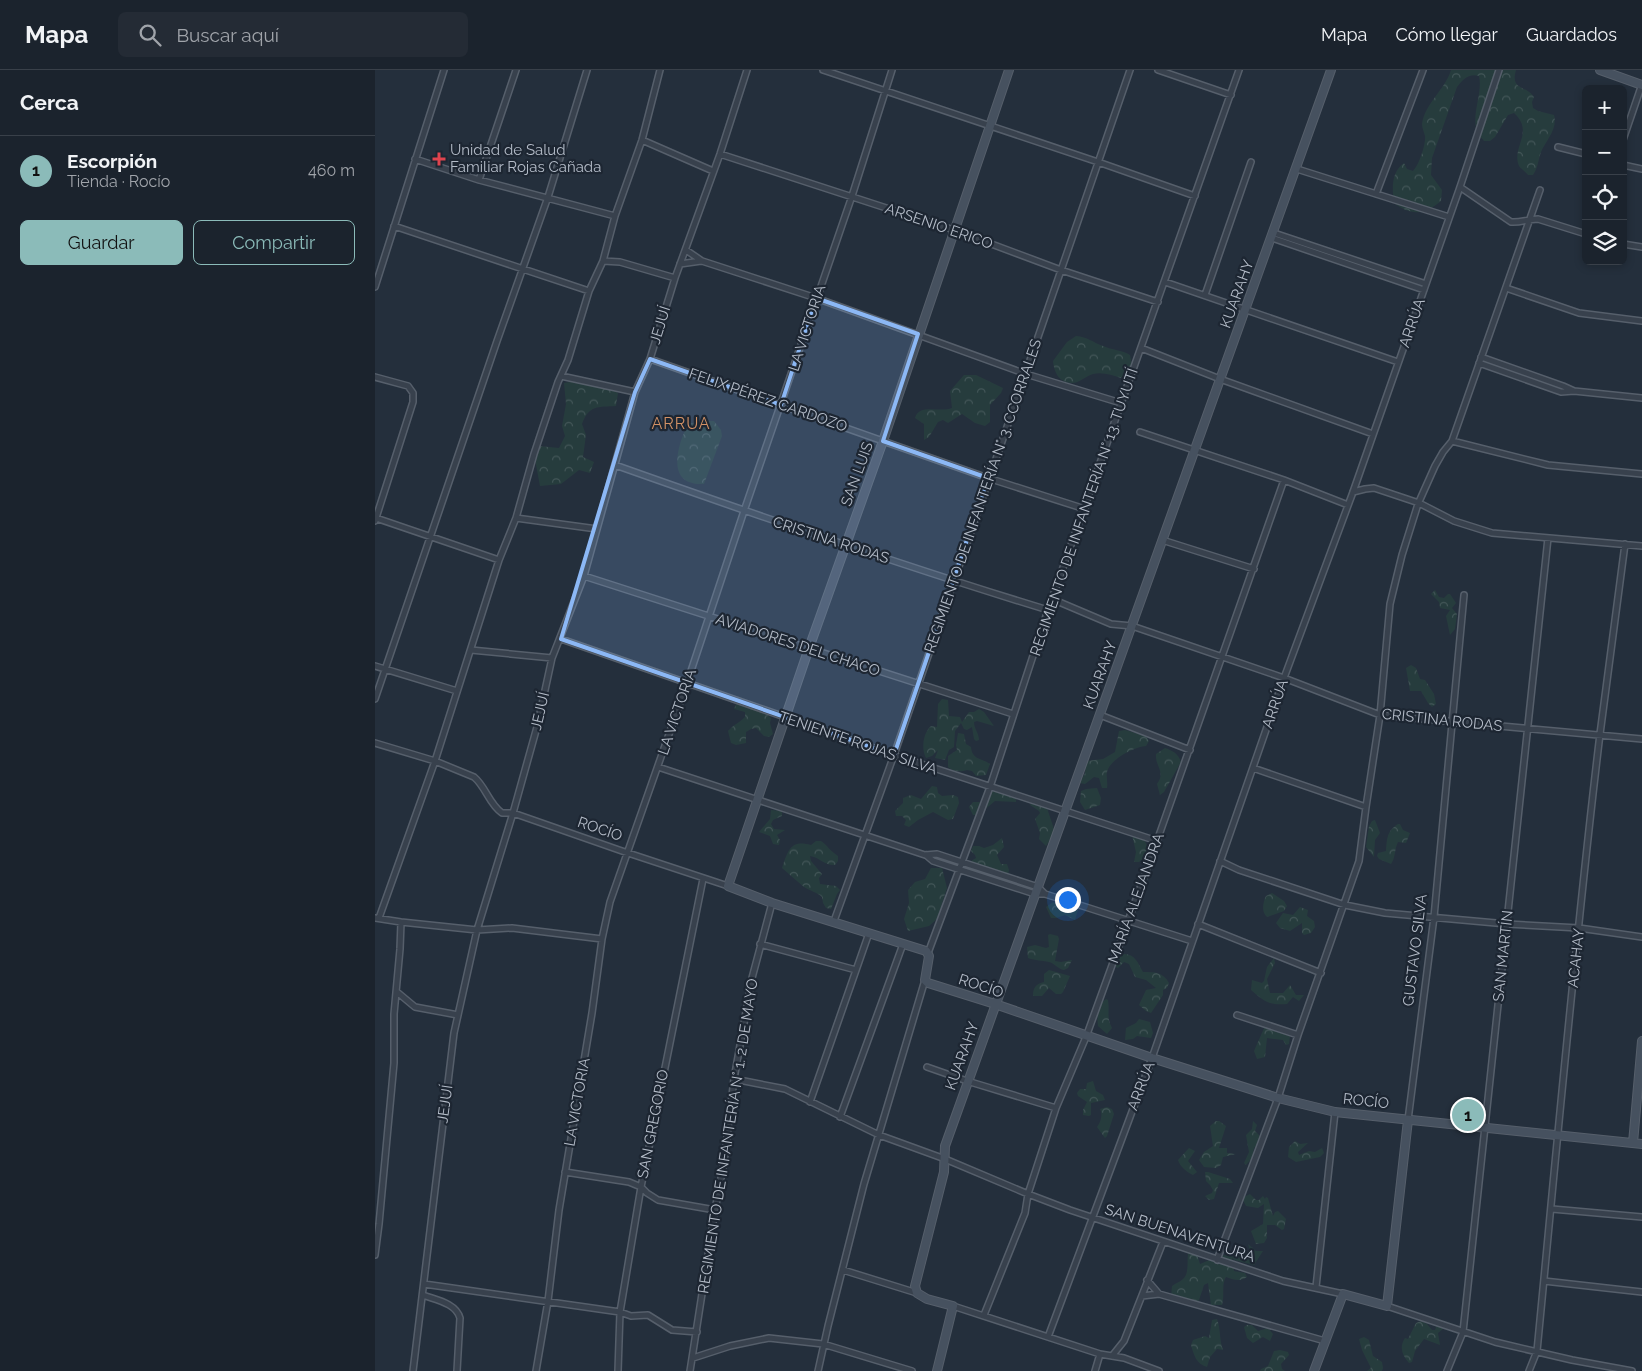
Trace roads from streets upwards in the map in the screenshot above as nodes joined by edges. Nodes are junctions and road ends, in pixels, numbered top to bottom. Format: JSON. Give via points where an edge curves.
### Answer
{"nodes":[{"id":1,"x":444,"y":70,"type":"edge"},
{"id":2,"x":516,"y":70,"type":"edge"},
{"id":3,"x":587,"y":70,"type":"edge"},
{"id":4,"x":660,"y":70,"type":"edge"},
{"id":5,"x":747,"y":70,"type":"edge"},
{"id":6,"x":823,"y":70,"type":"edge"},
{"id":7,"x":892,"y":70,"type":"edge"},
{"id":8,"x":1009,"y":70,"type":"edge"},
{"id":9,"x":1130,"y":70,"type":"edge"},
{"id":10,"x":1158,"y":70,"type":"edge"},
{"id":11,"x":1239,"y":70,"type":"edge"},
{"id":12,"x":1331,"y":70,"type":"edge"},
{"id":13,"x":1423,"y":70,"type":"edge"},
{"id":14,"x":1499,"y":70,"type":"edge"},
{"id":15,"x":1601,"y":70,"type":"edge"},
{"id":16,"x":1642,"y":85,"type":"edge"},
{"id":17,"x":885,"y":90,"type":"junction"},
{"id":18,"x":1231,"y":95,"type":"junction"},
{"id":19,"x":990,"y":126,"type":"junction"},
{"id":20,"x":1626,"y":130,"type":"edge"},
{"id":21,"x":642,"y":140,"type":"junction"},
{"id":22,"x":1558,"y":147,"type":"dead end"},
{"id":23,"x":1582,"y":153,"type":"edge"},
{"id":24,"x":720,"y":154,"type":"junction"},
{"id":25,"x":415,"y":159,"type":"junction"},
{"id":26,"x":1098,"y":162,"type":"junction"},
{"id":27,"x":1251,"y":162,"type":"dead end"},
{"id":28,"x":1627,"y":166,"type":"edge"},
{"id":29,"x":1297,"y":169,"type":"junction"},
{"id":30,"x":1642,"y":169,"type":"edge"},
{"id":31,"x":713,"y":171,"type":"junction"},
{"id":32,"x":479,"y":180,"type":"junction"},
{"id":33,"x":1460,"y":187,"type":"junction"},
{"id":34,"x":1540,"y":190,"type":"dead end"},
{"id":35,"x":1376,"y":194,"type":"junction"},
{"id":36,"x":852,"y":196,"type":"junction"},
{"id":37,"x":1195,"y":196,"type":"junction"},
{"id":38,"x":548,"y":197,"type":"junction"},
{"id":39,"x":615,"y":216,"type":"junction"},
{"id":40,"x":1449,"y":217,"type":"junction"},
{"id":41,"x":1529,"y":219,"type":"junction"},
{"id":42,"x":394,"y":226,"type":"junction"},
{"id":43,"x":954,"y":230,"type":"junction"},
{"id":44,"x":1582,"y":233,"type":"edge"},
{"id":45,"x":1273,"y":235,"type":"junction"},
{"id":46,"x":1627,"y":245,"type":"edge"},
{"id":47,"x":1642,"y":247,"type":"edge"},
{"id":48,"x":686,"y":250,"type":"junction"},
{"id":49,"x":603,"y":261,"type":"junction"},
{"id":50,"x":702,"y":261,"type":"junction"},
{"id":51,"x":680,"y":264,"type":"junction"},
{"id":52,"x":522,"y":269,"type":"junction"},
{"id":53,"x":1061,"y":270,"type":"junction"},
{"id":54,"x":675,"y":278,"type":"junction"},
{"id":55,"x":1165,"y":282,"type":"junction"},
{"id":56,"x":1426,"y":284,"type":"junction"},
{"id":57,"x":375,"y":287,"type":"edge"},
{"id":58,"x":1506,"y":288,"type":"junction"},
{"id":59,"x":1424,"y":290,"type":"junction"},
{"id":60,"x":589,"y":291,"type":"junction"},
{"id":61,"x":1205,"y":295,"type":"junction"},
{"id":62,"x":816,"y":298,"type":"junction"},
{"id":63,"x":1158,"y":302,"type":"junction"},
{"id":64,"x":1246,"y":309,"type":"junction"},
{"id":65,"x":1642,"y":321,"type":"edge"},
{"id":66,"x":918,"y":334,"type":"junction"},
{"id":67,"x":1141,"y":348,"type":"junction"},
{"id":68,"x":1481,"y":357,"type":"junction"},
{"id":69,"x":650,"y":359,"type":"junction"},
{"id":70,"x":1399,"y":362,"type":"junction"},
{"id":71,"x":1479,"y":363,"type":"junction"},
{"id":72,"x":1025,"y":374,"type":"junction"},
{"id":73,"x":375,"y":376,"type":"edge"},
{"id":74,"x":561,"y":376,"type":"junction"},
{"id":75,"x":1220,"y":379,"type":"junction"},
{"id":76,"x":635,"y":392,"type":"junction"},
{"id":77,"x":1575,"y":392,"type":"junction"},
{"id":78,"x":1642,"y":398,"type":"edge"},
{"id":79,"x":1121,"y":403,"type":"junction"},
{"id":80,"x":781,"y":405,"type":"junction"},
{"id":81,"x":1140,"y":432,"type":"dead end"},
{"id":82,"x":1373,"y":434,"type":"junction"},
{"id":83,"x":883,"y":441,"type":"junction"},
{"id":84,"x":1451,"y":441,"type":"junction"},
{"id":85,"x":1195,"y":450,"type":"junction"},
{"id":86,"x":615,"y":465,"type":"junction"},
{"id":87,"x":1642,"y":474,"type":"edge"},
{"id":88,"x":988,"y":478,"type":"junction"},
{"id":89,"x":1284,"y":480,"type":"junction"},
{"id":90,"x":1353,"y":492,"type":"junction"},
{"id":91,"x":1419,"y":503,"type":"junction"},
{"id":92,"x":1348,"y":505,"type":"junction"},
{"id":93,"x":1085,"y":510,"type":"junction"},
{"id":94,"x":744,"y":511,"type":"junction"},
{"id":95,"x":516,"y":518,"type":"junction"},
{"id":96,"x":376,"y":520,"type":"edge"},
{"id":97,"x":597,"y":529,"type":"junction"},
{"id":98,"x":431,"y":537,"type":"junction"},
{"id":99,"x":1548,"y":538,"type":"junction"},
{"id":100,"x":1162,"y":540,"type":"junction"},
{"id":101,"x":1625,"y":544,"type":"junction"},
{"id":102,"x":846,"y":545,"type":"junction"},
{"id":103,"x":1642,"y":546,"type":"edge"},
{"id":104,"x":499,"y":560,"type":"junction"},
{"id":105,"x":1253,"y":569,"type":"junction"},
{"id":106,"x":583,"y":576,"type":"junction"},
{"id":107,"x":954,"y":581,"type":"junction"},
{"id":108,"x":1464,"y":596,"type":"dead end"},
{"id":109,"x":1052,"y":599,"type":"junction"},
{"id":110,"x":1048,"y":610,"type":"junction"},
{"id":111,"x":709,"y":616,"type":"junction"},
{"id":112,"x":1132,"y":626,"type":"junction"},
{"id":113,"x":561,"y":639,"type":"junction"},
{"id":114,"x":809,"y":648,"type":"junction"},
{"id":115,"x":471,"y":650,"type":"junction"},
{"id":116,"x":1223,"y":657,"type":"junction"},
{"id":117,"x":553,"y":658,"type":"junction"},
{"id":118,"x":375,"y":666,"type":"edge"},
{"id":119,"x":386,"y":670,"type":"junction"},
{"id":120,"x":1284,"y":678,"type":"junction"},
{"id":121,"x":687,"y":683,"type":"junction"},
{"id":122,"x":918,"y":685,"type":"junction"},
{"id":123,"x":457,"y":691,"type":"junction"},
{"id":124,"x":375,"y":699,"type":"edge"},
{"id":125,"x":1013,"y":714,"type":"junction"},
{"id":126,"x":1380,"y":714,"type":"junction"},
{"id":127,"x":1100,"y":715,"type":"junction"},
{"id":128,"x":785,"y":718,"type":"junction"},
{"id":129,"x":1452,"y":721,"type":"junction"},
{"id":130,"x":1528,"y":728,"type":"junction"},
{"id":131,"x":1600,"y":735,"type":"junction"},
{"id":132,"x":1642,"y":739,"type":"edge"},
{"id":133,"x":375,"y":742,"type":"edge"},
{"id":134,"x":1190,"y":750,"type":"junction"},
{"id":135,"x":894,"y":756,"type":"junction"},
{"id":136,"x":435,"y":761,"type":"junction"},
{"id":137,"x":658,"y":767,"type":"junction"},
{"id":138,"x":1253,"y":768,"type":"junction"},
{"id":139,"x":990,"y":786,"type":"junction"},
{"id":140,"x":758,"y":800,"type":"junction"},
{"id":141,"x":1366,"y":807,"type":"junction"},
{"id":142,"x":513,"y":812,"type":"junction"},
{"id":143,"x":1065,"y":812,"type":"junction"},
{"id":144,"x":865,"y":836,"type":"junction"},
{"id":145,"x":1157,"y":842,"type":"junction"},
{"id":146,"x":628,"y":853,"type":"junction"},
{"id":147,"x":925,"y":855,"type":"junction"},
{"id":148,"x":1220,"y":861,"type":"junction"},
{"id":149,"x":962,"y":862,"type":"junction"},
{"id":150,"x":959,"y":870,"type":"junction"},
{"id":151,"x":703,"y":878,"type":"junction"},
{"id":152,"x":728,"y":886,"type":"junction"},
{"id":153,"x":1036,"y":891,"type":"junction"},
{"id":154,"x":772,"y":903,"type":"junction"},
{"id":155,"x":1345,"y":905,"type":"junction"},
{"id":156,"x":1434,"y":917,"type":"junction"},
{"id":157,"x":377,"y":918,"type":"edge"},
{"id":158,"x":834,"y":921,"type":"junction"},
{"id":159,"x":1128,"y":921,"type":"junction"},
{"id":160,"x":401,"y":922,"type":"junction"},
{"id":161,"x":1198,"y":924,"type":"junction"},
{"id":162,"x":1507,"y":924,"type":"junction"},
{"id":163,"x":1579,"y":928,"type":"junction"},
{"id":164,"x":477,"y":930,"type":"junction"},
{"id":165,"x":869,"y":933,"type":"junction"},
{"id":166,"x":1642,"y":937,"type":"edge"},
{"id":167,"x":602,"y":939,"type":"junction"},
{"id":168,"x":1192,"y":941,"type":"junction"},
{"id":169,"x":760,"y":944,"type":"junction"},
{"id":170,"x":903,"y":944,"type":"junction"},
{"id":171,"x":928,"y":953,"type":"junction"},
{"id":172,"x":856,"y":970,"type":"junction"},
{"id":173,"x":1321,"y":973,"type":"junction"},
{"id":174,"x":925,"y":980,"type":"junction"},
{"id":175,"x":397,"y":992,"type":"junction"},
{"id":176,"x":995,"y":1004,"type":"junction"},
{"id":177,"x":458,"y":1015,"type":"junction"},
{"id":178,"x":1237,"y":1015,"type":"dead end"},
{"id":179,"x":1298,"y":1035,"type":"junction"},
{"id":180,"x":1086,"y":1037,"type":"junction"},
{"id":181,"x":1642,"y":1041,"type":"edge"},
{"id":182,"x":1152,"y":1058,"type":"junction"},
{"id":183,"x":927,"y":1067,"type":"dead end"},
{"id":184,"x":734,"y":1080,"type":"junction"},
{"id":185,"x":967,"y":1081,"type":"junction"},
{"id":186,"x":1278,"y":1098,"type":"junction"},
{"id":187,"x":810,"y":1102,"type":"junction"},
{"id":188,"x":1056,"y":1108,"type":"junction"},
{"id":189,"x":1335,"y":1112,"type":"junction"},
{"id":190,"x":840,"y":1116,"type":"junction"},
{"id":191,"x":1408,"y":1120,"type":"junction"},
{"id":192,"x":1484,"y":1127,"type":"junction"},
{"id":193,"x":879,"y":1135,"type":"junction"},
{"id":194,"x":1557,"y":1135,"type":"junction"},
{"id":195,"x":1633,"y":1143,"type":"junction"},
{"id":196,"x":1642,"y":1144,"type":"edge"},
{"id":197,"x":945,"y":1159,"type":"junction"},
{"id":198,"x":565,"y":1172,"type":"junction"},
{"id":199,"x":641,"y":1186,"type":"junction"},
{"id":200,"x":1028,"y":1194,"type":"junction"},
{"id":201,"x":1552,"y":1209,"type":"junction"},
{"id":202,"x":715,"y":1210,"type":"junction"},
{"id":203,"x":1642,"y":1217,"type":"edge"},
{"id":204,"x":1092,"y":1218,"type":"junction"},
{"id":205,"x":1163,"y":1242,"type":"junction"},
{"id":206,"x":375,"y":1255,"type":"edge"},
{"id":207,"x":1217,"y":1260,"type":"junction"},
{"id":208,"x":843,"y":1270,"type":"junction"},
{"id":209,"x":1147,"y":1280,"type":"junction"},
{"id":210,"x":1544,"y":1281,"type":"junction"},
{"id":211,"x":424,"y":1284,"type":"junction"},
{"id":212,"x":1316,"y":1287,"type":"junction"},
{"id":213,"x":1642,"y":1292,"type":"edge"},
{"id":214,"x":917,"y":1293,"type":"junction"},
{"id":215,"x":1159,"y":1294,"type":"junction"},
{"id":216,"x":1343,"y":1294,"type":"junction"},
{"id":217,"x":423,"y":1295,"type":"junction"},
{"id":218,"x":1142,"y":1296,"type":"junction"},
{"id":219,"x":547,"y":1301,"type":"junction"},
{"id":220,"x":953,"y":1306,"type":"junction"},
{"id":221,"x":1387,"y":1306,"type":"junction"},
{"id":222,"x":621,"y":1312,"type":"junction"},
{"id":223,"x":984,"y":1315,"type":"junction"},
{"id":224,"x":697,"y":1332,"type":"junction"},
{"id":225,"x":1463,"y":1332,"type":"junction"},
{"id":226,"x":1048,"y":1337,"type":"junction"},
{"id":227,"x":1325,"y":1341,"type":"junction"},
{"id":228,"x":823,"y":1344,"type":"junction"},
{"id":229,"x":1537,"y":1351,"type":"junction"},
{"id":230,"x":1100,"y":1354,"type":"junction"},
{"id":231,"x":1112,"y":1356,"type":"junction"},
{"id":232,"x":693,"y":1358,"type":"junction"},
{"id":233,"x":413,"y":1371,"type":"edge"},
{"id":234,"x":457,"y":1371,"type":"edge"},
{"id":235,"x":537,"y":1371,"type":"edge"},
{"id":236,"x":617,"y":1371,"type":"edge"},
{"id":237,"x":690,"y":1371,"type":"edge"},
{"id":238,"x":818,"y":1371,"type":"edge"},
{"id":239,"x":912,"y":1371,"type":"edge"},
{"id":240,"x":937,"y":1371,"type":"edge"},
{"id":241,"x":1095,"y":1371,"type":"edge"},
{"id":242,"x":1159,"y":1371,"type":"edge"},
{"id":243,"x":1314,"y":1371,"type":"edge"},
{"id":244,"x":1447,"y":1371,"type":"edge"},
{"id":245,"x":1529,"y":1371,"type":"edge"},
{"id":246,"x":1632,"y":1371,"type":"edge"}],
"edges":[{"from":1,"to":25,"type":"street"},
{"from":2,"to":32,"type":"street"},
{"from":3,"to":38,"type":"street"},
{"from":4,"to":21,"type":"street"},
{"from":5,"to":24,"type":"street","name":"JEJUÍ"},
{"from":6,"to":17,"type":"street"},
{"from":7,"to":17,"type":"street","name":"LA VICTORIA"},
{"from":8,"to":19,"type":"street","name":"SAN LUIS"},
{"from":9,"to":26,"type":"street","name":"REGIMIENTO DE INFANTERÍA N° 3. CCORRALES"},
{"from":10,"to":18,"type":"street"},
{"from":11,"to":18,"type":"street","name":"REGIMIENTO DE INFANTERÍA N° 13. TUYUTÍ"},
{"from":12,"to":29,"type":"street","name":"KUARAHY"},
{"from":13,"to":35,"type":"street"},
{"from":14,"to":33,"type":"street","name":"ARRÚA"},
{"from":15,"to":16,"type":"street"},
{"from":16,"to":20,"type":"street"},
{"from":17,"to":19,"type":"street"},
{"from":17,"to":36,"type":"street","name":"LA VICTORIA"},
{"from":18,"to":37,"type":"street","name":"REGIMIENTO DE INFANTERÍA N° 13. TUYUTÍ"},
{"from":19,"to":26,"type":"street"},
{"from":19,"to":43,"type":"street","name":"SAN LUIS"},
{"from":21,"to":31,"type":"street"},
{"from":21,"to":39,"type":"street"},
{"from":22,"to":23,"type":"street"},
{"from":24,"to":31,"type":"street","name":"JEJUÍ"},
{"from":24,"to":36,"type":"street","name":"ARSENIO ERICO"},
{"from":25,"to":32,"type":"street"},
{"from":25,"to":42,"type":"street"},
{"from":26,"to":37,"type":"street"},
{"from":26,"to":53,"type":"street","name":"REGIMIENTO DE INFANTERÍA N° 3. CCORRALES"},
{"from":27,"to":61,"type":"street"},
{"from":28,"to":30,"type":"street"},
{"from":29,"to":35,"type":"street"},
{"from":29,"to":45,"type":"street","name":"KUARAHY"},
{"from":31,"to":48,"type":"street","name":"JEJUÍ"},
{"from":32,"to":38,"type":"street"},
{"from":33,"to":40,"type":"street","name":"ARRÚA"},
{"from":33,"to":41,"type":"street","via":[[1511,222]]},
{"from":34,"to":41,"type":"street"},
{"from":35,"to":40,"type":"street"},
{"from":36,"to":43,"type":"street","name":"ARSENIO ERICO"},
{"from":36,"to":62,"type":"street","name":"LA VICTORIA"},
{"from":37,"to":55,"type":"street","name":"REGIMIENTO DE INFANTERÍA N° 13. TUYUTÍ"},
{"from":38,"to":39,"type":"street"},
{"from":38,"to":52,"type":"street"},
{"from":39,"to":49,"type":"street"},
{"from":40,"to":56,"type":"street","name":"ARRÚA"},
{"from":41,"to":44,"type":"street"},
{"from":41,"to":58,"type":"street"},
{"from":42,"to":52,"type":"street"},
{"from":42,"to":57,"type":"street"},
{"from":43,"to":53,"type":"street","name":"ARSENIO ERICO"},
{"from":43,"to":66,"type":"street","name":"SAN LUIS"},
{"from":45,"to":56,"type":"street"},
{"from":45,"to":59,"type":"street"},
{"from":45,"to":64,"type":"street","name":"KUARAHY"},
{"from":46,"to":47,"type":"street"},
{"from":48,"to":50,"type":"street"},
{"from":48,"to":51,"type":"street","name":"JEJUÍ"},
{"from":49,"to":54,"type":"street","via":[[620,262]]},
{"from":49,"to":60,"type":"street"},
{"from":50,"to":51,"type":"street"},
{"from":50,"to":62,"type":"street"},
{"from":51,"to":54,"type":"street","name":"JEJUÍ"},
{"from":52,"to":60,"type":"street"},
{"from":52,"to":98,"type":"street"},
{"from":53,"to":63,"type":"street","name":"ARSENIO ERICO"},
{"from":53,"to":72,"type":"street","name":"REGIMIENTO DE INFANTERÍA N° 3. CCORRALES"},
{"from":54,"to":69,"type":"street","name":"JEJUÍ"},
{"from":55,"to":61,"type":"street"},
{"from":55,"to":63,"type":"street","name":"REGIMIENTO DE INFANTERÍA N° 13. TUYUTÍ"},
{"from":56,"to":59,"type":"street","name":"ARRÚA"},
{"from":58,"to":65,"type":"street","via":[[1579,313]]},
{"from":58,"to":68,"type":"street"},
{"from":59,"to":70,"type":"street","name":"ARRÚA"},
{"from":60,"to":74,"type":"street"},
{"from":61,"to":64,"type":"street"},
{"from":62,"to":66,"type":"street"},
{"from":62,"to":80,"type":"street","name":"LA VICTORIA"},
{"from":63,"to":67,"type":"street","name":"REGIMIENTO DE INFANTERÍA N° 13. TUYUTÍ"},
{"from":64,"to":70,"type":"street"},
{"from":64,"to":75,"type":"street","name":"KUARAHY"},
{"from":66,"to":72,"type":"street"},
{"from":66,"to":83,"type":"street","name":"SAN LUIS"},
{"from":67,"to":75,"type":"street"},
{"from":67,"to":79,"type":"street","name":"REGIMIENTO DE INFANTERÍA N° 13. TUYUTÍ"},
{"from":68,"to":71,"type":"street"},
{"from":68,"to":77,"type":"street"},
{"from":69,"to":76,"type":"street","name":"JEJUÍ"},
{"from":69,"to":80,"type":"street","name":"FELIX PÉREZ CARDOZO"},
{"from":70,"to":82,"type":"street","name":"ARRÚA"},
{"from":71,"to":77,"type":"street","via":[[1561,392]]},
{"from":71,"to":84,"type":"street"},
{"from":72,"to":79,"type":"street"},
{"from":72,"to":88,"type":"street","name":"REGIMIENTO DE INFANTERÍA N° 3. CCORRALES"},
{"from":73,"to":96,"type":"street","via":[[408,386],[413,392],[413,402]]},
{"from":74,"to":76,"type":"street"},
{"from":74,"to":95,"type":"street"},
{"from":75,"to":82,"type":"street"},
{"from":75,"to":85,"type":"street","name":"KUARAHY"},
{"from":76,"to":86,"type":"street","name":"JEJUÍ"},
{"from":77,"to":78,"type":"street"},
{"from":79,"to":93,"type":"street","name":"REGIMIENTO DE INFANTERÍA N° 13. TUYUTÍ"},
{"from":80,"to":83,"type":"street","name":"FELIX PÉREZ CARDOZO"},
{"from":80,"to":94,"type":"street","name":"LA VICTORIA"},
{"from":81,"to":85,"type":"street"},
{"from":82,"to":90,"type":"street","name":"ARRÚA"},
{"from":83,"to":88,"type":"street","name":"FELIX PÉREZ CARDOZO"},
{"from":83,"to":102,"type":"street","name":"SAN LUIS"},
{"from":84,"to":87,"type":"street","via":[[1549,465]]},
{"from":84,"to":91,"type":"street","via":[[1435,466]]},
{"from":85,"to":89,"type":"street"},
{"from":85,"to":100,"type":"street","name":"KUARAHY"},
{"from":86,"to":94,"type":"street","name":"CRISTINA RODAS"},
{"from":86,"to":97,"type":"street","name":"JEJUÍ"},
{"from":88,"to":93,"type":"street","name":"FELIX PÉREZ CARDOZO"},
{"from":88,"to":107,"type":"street","name":"REGIMIENTO DE INFANTERÍA N° 3. CCORRALES"},
{"from":89,"to":92,"type":"street"},
{"from":89,"to":105,"type":"street","name":"MARÍA ALEJANDRA"},
{"from":90,"to":91,"type":"street","via":[[1374,488]]},
{"from":90,"to":92,"type":"street","name":"ARRÚA"},
{"from":91,"to":99,"type":"street","via":[[1454,521],[1492,533]]},
{"from":91,"to":126,"type":"street","via":[[1390,604]]},
{"from":92,"to":120,"type":"street","name":"ARRÚA"},
{"from":93,"to":109,"type":"street","name":"REGIMIENTO DE INFANTERÍA N° 13. TUYUTÍ"},
{"from":94,"to":102,"type":"street","name":"CRISTINA RODAS"},
{"from":94,"to":111,"type":"street","name":"LA VICTORIA"},
{"from":95,"to":97,"type":"street"},
{"from":95,"to":104,"type":"street"},
{"from":96,"to":98,"type":"street"},
{"from":97,"to":106,"type":"street","name":"JEJUÍ"},
{"from":98,"to":104,"type":"street"},
{"from":98,"to":119,"type":"street"},
{"from":99,"to":101,"type":"street"},
{"from":99,"to":130,"type":"street","name":"SAN MARTÍN"},
{"from":100,"to":105,"type":"street"},
{"from":100,"to":112,"type":"street","name":"KUARAHY"},
{"from":101,"to":103,"type":"street"},
{"from":101,"to":131,"type":"street","name":"ACAHAY"},
{"from":102,"to":107,"type":"street","name":"CRISTINA RODAS"},
{"from":102,"to":114,"type":"street","name":"SAN LUIS"},
{"from":104,"to":115,"type":"street"},
{"from":105,"to":116,"type":"street","name":"MARÍA ALEJANDRA"},
{"from":106,"to":111,"type":"street","name":"AVIADORES DEL CHACO"},
{"from":106,"to":113,"type":"street","name":"JEJUÍ"},
{"from":107,"to":110,"type":"street","name":"CRISTINA RODAS"},
{"from":107,"to":122,"type":"street","name":"REGIMIENTO DE INFANTERÍA N° 3. CCORRALES"},
{"from":108,"to":129,"type":"street","name":"GUSTAVO SILVA"},
{"from":109,"to":110,"type":"street","name":"REGIMIENTO DE INFANTERÍA N° 13. TUYUTÍ"},
{"from":109,"to":112,"type":"street","name":"CRISTINA RODAS","via":[[1111,624]]},
{"from":110,"to":125,"type":"street","name":"REGIMIENTO DE INFANTERÍA N° 13. TUYUTÍ"},
{"from":111,"to":114,"type":"street","name":"AVIADORES DEL CHACO"},
{"from":111,"to":121,"type":"street","name":"LA VICTORIA"},
{"from":112,"to":116,"type":"street","name":"CRISTINA RODAS"},
{"from":112,"to":127,"type":"street","name":"KUARAHY"},
{"from":113,"to":117,"type":"street","name":"JEJUÍ"},
{"from":113,"to":121,"type":"street","name":"TENIENTE ROJAS SILVA"},
{"from":114,"to":122,"type":"street","name":"AVIADORES DEL CHACO"},
{"from":114,"to":128,"type":"street","name":"SAN LUIS"},
{"from":115,"to":117,"type":"street"},
{"from":115,"to":123,"type":"street"},
{"from":116,"to":120,"type":"street","name":"CRISTINA RODAS"},
{"from":116,"to":134,"type":"street","name":"MARÍA ALEJANDRA"},
{"from":117,"to":142,"type":"street","name":"JEJUÍ"},
{"from":118,"to":119,"type":"street"},
{"from":119,"to":123,"type":"street"},
{"from":119,"to":124,"type":"street"},
{"from":120,"to":126,"type":"street","name":"CRISTINA RODAS"},
{"from":120,"to":138,"type":"street","name":"ARRÚA"},
{"from":121,"to":128,"type":"street","name":"TENIENTE ROJAS SILVA"},
{"from":121,"to":137,"type":"street","name":"LA VICTORIA"},
{"from":122,"to":125,"type":"street","name":"AVIADORES DEL CHACO"},
{"from":122,"to":135,"type":"street","name":"REGIMIENTO DE INFANTERÍA N° 3. CCORRALES"},
{"from":123,"to":136,"type":"street"},
{"from":125,"to":139,"type":"street","name":"REGIMIENTO DE INFANTERÍA N° 13. TUYUTÍ"},
{"from":126,"to":129,"type":"street","name":"CRISTINA RODAS"},
{"from":126,"to":141,"type":"street"},
{"from":127,"to":134,"type":"street"},
{"from":127,"to":143,"type":"street","name":"KUARAHY"},
{"from":128,"to":135,"type":"street","name":"TENIENTE ROJAS SILVA"},
{"from":128,"to":140,"type":"street","name":"SAN LUIS"},
{"from":129,"to":130,"type":"street","name":"CRISTINA RODAS"},
{"from":129,"to":156,"type":"street","name":"GUSTAVO SILVA"},
{"from":130,"to":131,"type":"street","name":"CRISTINA RODAS"},
{"from":130,"to":162,"type":"street","name":"SAN MARTÍN"},
{"from":131,"to":132,"type":"street","name":"CRISTINA RODAS"},
{"from":131,"to":163,"type":"street","name":"ACAHAY"},
{"from":133,"to":136,"type":"street","name":"ROCÍO"},
{"from":134,"to":145,"type":"street","name":"MARÍA ALEJANDRA"},
{"from":135,"to":139,"type":"street","name":"TENIENTE ROJAS SILVA"},
{"from":135,"to":144,"type":"street","name":"REGIMIENTO DE INFANTERÍA N° 3. CCORRALES"},
{"from":136,"to":142,"type":"street","name":"ROCÍO","via":[[475,777],[499,810]]},
{"from":136,"to":157,"type":"street"},
{"from":137,"to":140,"type":"street"},
{"from":137,"to":146,"type":"street","name":"LA VICTORIA"},
{"from":138,"to":141,"type":"street"},
{"from":138,"to":148,"type":"street","name":"ARRÚA"},
{"from":139,"to":143,"type":"street","name":"TENIENTE ROJAS SILVA"},
{"from":139,"to":149,"type":"street","name":"REGIMIENTO DE INFANTERÍA N° 13. TUYUTÍ"},
{"from":140,"to":144,"type":"street"},
{"from":140,"to":152,"type":"street","name":"SAN LUIS"},
{"from":141,"to":155,"type":"street","via":[[1359,862]]},
{"from":142,"to":146,"type":"street","name":"ROCÍO"},
{"from":142,"to":164,"type":"street","name":"JEJUÍ"},
{"from":143,"to":145,"type":"street","name":"TENIENTE ROJAS SILVA"},
{"from":143,"to":153,"type":"street","name":"KUARAHY"},
{"from":144,"to":147,"type":"street"},
{"from":144,"to":158,"type":"street","name":"REGIMIENTO DE INFANTERÍA N° 3. CCORRALES"},
{"from":145,"to":159,"type":"street","name":"MARÍA ALEJANDRA"},
{"from":146,"to":151,"type":"street","name":"ROCÍO"},
{"from":146,"to":167,"type":"street","name":"LA VICTORIA","via":[[610,902]]},
{"from":147,"to":149,"type":"street","via":[[937,854]]},
{"from":147,"to":150,"type":"street"},
{"from":148,"to":155,"type":"street"},
{"from":148,"to":161,"type":"street","name":"ARRÚA"},
{"from":149,"to":150,"type":"street","name":"REGIMIENTO DE INFANTERÍA N° 13. TUYUTÍ"},
{"from":149,"to":153,"type":"street"},
{"from":150,"to":153,"type":"street"},
{"from":150,"to":171,"type":"street","name":"REGIMIENTO DE INFANTERÍA N° 13. TUYUTÍ"},
{"from":151,"to":152,"type":"street","name":"ROCÍO"},
{"from":151,"to":199,"type":"street","name":"SAN GREGORIO"},
{"from":152,"to":154,"type":"street","name":"ROCÍO"},
{"from":153,"to":159,"type":"street"},
{"from":153,"to":176,"type":"street","name":"KUARAHY"},
{"from":154,"to":158,"type":"street","name":"ROCÍO"},
{"from":154,"to":169,"type":"street","name":"REGIMIENTO DE INFANTERÍA N° 1. 2 DE MAYO"},
{"from":155,"to":156,"type":"street","via":[[1385,913]]},
{"from":155,"to":173,"type":"street"},
{"from":156,"to":162,"type":"street"},
{"from":156,"to":191,"type":"street","name":"GUSTAVO SILVA"},
{"from":157,"to":160,"type":"street"},
{"from":158,"to":165,"type":"street","name":"ROCÍO"},
{"from":159,"to":168,"type":"street"},
{"from":159,"to":180,"type":"street","name":"MARÍA ALEJANDRA"},
{"from":160,"to":164,"type":"street"},
{"from":160,"to":175,"type":"street"},
{"from":161,"to":168,"type":"street","name":"ARRÚA"},
{"from":161,"to":173,"type":"street"},
{"from":162,"to":163,"type":"street"},
{"from":162,"to":192,"type":"street","name":"SAN MARTÍN"},
{"from":163,"to":166,"type":"street"},
{"from":163,"to":194,"type":"street","name":"ACAHAY"},
{"from":164,"to":167,"type":"street","via":[[512,928]]},
{"from":164,"to":177,"type":"street","name":"JEJUÍ"},
{"from":165,"to":170,"type":"street","name":"ROCÍO"},
{"from":165,"to":172,"type":"street"},
{"from":167,"to":198,"type":"street","name":"LA VICTORIA"},
{"from":168,"to":182,"type":"street","name":"ARRÚA"},
{"from":169,"to":172,"type":"street"},
{"from":169,"to":184,"type":"street","name":"REGIMIENTO DE INFANTERÍA N° 1. 2 DE MAYO"},
{"from":170,"to":171,"type":"street","name":"ROCÍO"},
{"from":170,"to":190,"type":"street"},
{"from":171,"to":174,"type":"street"},
{"from":172,"to":187,"type":"street"},
{"from":173,"to":179,"type":"street"},
{"from":174,"to":176,"type":"street","name":"ROCÍO"},
{"from":174,"to":193,"type":"street"},
{"from":175,"to":177,"type":"street","via":[[415,1007]]},
{"from":175,"to":206,"type":"street","via":[[390,1112]]},
{"from":176,"to":180,"type":"street","name":"ROCÍO"},
{"from":176,"to":185,"type":"street","name":"KUARAHY"},
{"from":177,"to":211,"type":"street","name":"JEJUÍ"},
{"from":178,"to":179,"type":"street"},
{"from":179,"to":186,"type":"street"},
{"from":180,"to":182,"type":"street","name":"ROCÍO"},
{"from":180,"to":188,"type":"street","name":"MARÍA ALEJANDRA"},
{"from":181,"to":195,"type":"street"},
{"from":182,"to":186,"type":"street","name":"ROCÍO"},
{"from":182,"to":204,"type":"street","name":"ARRÚA"},
{"from":183,"to":185,"type":"street"},
{"from":184,"to":187,"type":"street","name":"SAN BUENAVENTURA","via":[[785,1089]]},
{"from":184,"to":202,"type":"street","name":"REGIMIENTO DE INFANTERÍA N° 1. 2 DE MAYO"},
{"from":185,"to":188,"type":"street"},
{"from":185,"to":197,"type":"street","name":"KUARAHY","via":[[945,1146]]},
{"from":186,"to":189,"type":"street","name":"ROCÍO"},
{"from":186,"to":207,"type":"street"},
{"from":187,"to":190,"type":"street","name":"SAN BUENAVENTURA"},
{"from":188,"to":200,"type":"street","name":"MARÍA ALEJANDRA"},
{"from":189,"to":191,"type":"street","name":"ROCÍO"},
{"from":189,"to":212,"type":"street"},
{"from":190,"to":193,"type":"street","name":"SAN BUENAVENTURA"},
{"from":191,"to":192,"type":"street","name":"ROCÍO"},
{"from":191,"to":221,"type":"street","name":"GUSTAVO SILVA"},
{"from":192,"to":194,"type":"street","name":"ROCÍO"},
{"from":192,"to":225,"type":"street","name":"SAN MARTÍN"},
{"from":193,"to":197,"type":"street","name":"SAN BUENAVENTURA"},
{"from":193,"to":208,"type":"street"},
{"from":194,"to":195,"type":"street","name":"ROCÍO"},
{"from":194,"to":201,"type":"street","name":"ACAHAY"},
{"from":195,"to":196,"type":"street","name":"ROCÍO"},
{"from":197,"to":200,"type":"street","name":"SAN BUENAVENTURA"},
{"from":197,"to":214,"type":"street","name":"KUARAHY","via":[[915,1286]]},
{"from":198,"to":199,"type":"street"},
{"from":198,"to":219,"type":"street","name":"LA VICTORIA"},
{"from":199,"to":202,"type":"street","via":[[658,1200]]},
{"from":199,"to":222,"type":"street","name":"SAN GREGORIO"},
{"from":200,"to":204,"type":"street","name":"SAN BUENAVENTURA"},
{"from":200,"to":223,"type":"street","name":"MARÍA ALEJANDRA","via":[[1025,1213]]},
{"from":201,"to":203,"type":"street"},
{"from":201,"to":210,"type":"street","name":"ACAHAY"},
{"from":202,"to":224,"type":"street","name":"REGIMIENTO DE INFANTERÍA N° 1. 2 DE MAYO"},
{"from":204,"to":205,"type":"street","name":"SAN BUENAVENTURA"},
{"from":204,"to":226,"type":"street","name":"ARRÚA"},
{"from":205,"to":207,"type":"street","name":"SAN BUENAVENTURA"},
{"from":205,"to":209,"type":"street"},
{"from":207,"to":212,"type":"street","name":"SAN BUENAVENTURA","via":[[1283,1281]]},
{"from":208,"to":214,"type":"street"},
{"from":208,"to":228,"type":"street"},
{"from":209,"to":215,"type":"street"},
{"from":209,"to":218,"type":"street"},
{"from":210,"to":213,"type":"street"},
{"from":210,"to":229,"type":"street","name":"ACAHAY"},
{"from":211,"to":217,"type":"street","name":"JEJUÍ"},
{"from":211,"to":219,"type":"street"},
{"from":212,"to":216,"type":"street","name":"SAN BUENAVENTURA"},
{"from":214,"to":220,"type":"street"},
{"from":215,"to":218,"type":"street"},
{"from":215,"to":227,"type":"street"},
{"from":216,"to":221,"type":"street","name":"SAN BUENAVENTURA"},
{"from":216,"to":227,"type":"street"},
{"from":217,"to":233,"type":"street","name":"JEJUÍ"},
{"from":217,"to":234,"type":"street","via":[[458,1310]]},
{"from":218,"to":231,"type":"street","via":[[1124,1341]]},
{"from":219,"to":222,"type":"street"},
{"from":219,"to":235,"type":"street","name":"LA VICTORIA"},
{"from":220,"to":223,"type":"street"},
{"from":220,"to":240,"type":"street"},
{"from":221,"to":225,"type":"street","name":"SAN BUENAVENTURA"},
{"from":222,"to":224,"type":"street","via":[[631,1316],[647,1315],[672,1330]]},
{"from":222,"to":236,"type":"street","name":"SAN GREGORIO"},
{"from":223,"to":226,"type":"street"},
{"from":224,"to":232,"type":"street","name":"REGIMIENTO DE INFANTERÍA N° 1. 2 DE MAYO"},
{"from":225,"to":229,"type":"street","name":"SAN BUENAVENTURA"},
{"from":225,"to":244,"type":"street","name":"SAN MARTÍN"},
{"from":226,"to":230,"type":"street"},
{"from":227,"to":243,"type":"street"},
{"from":228,"to":232,"type":"street","via":[[760,1338]]},
{"from":228,"to":238,"type":"street"},
{"from":228,"to":239,"type":"street"},
{"from":229,"to":245,"type":"street","name":"ACAHAY"},
{"from":229,"to":246,"type":"street","name":"SAN BUENAVENTURA"},
{"from":230,"to":231,"type":"street"},
{"from":230,"to":241,"type":"street"},
{"from":231,"to":242,"type":"street"},
{"from":232,"to":237,"type":"street","name":"REGIMIENTO DE INFANTERÍA N° 1. 2 DE MAYO"}]}
